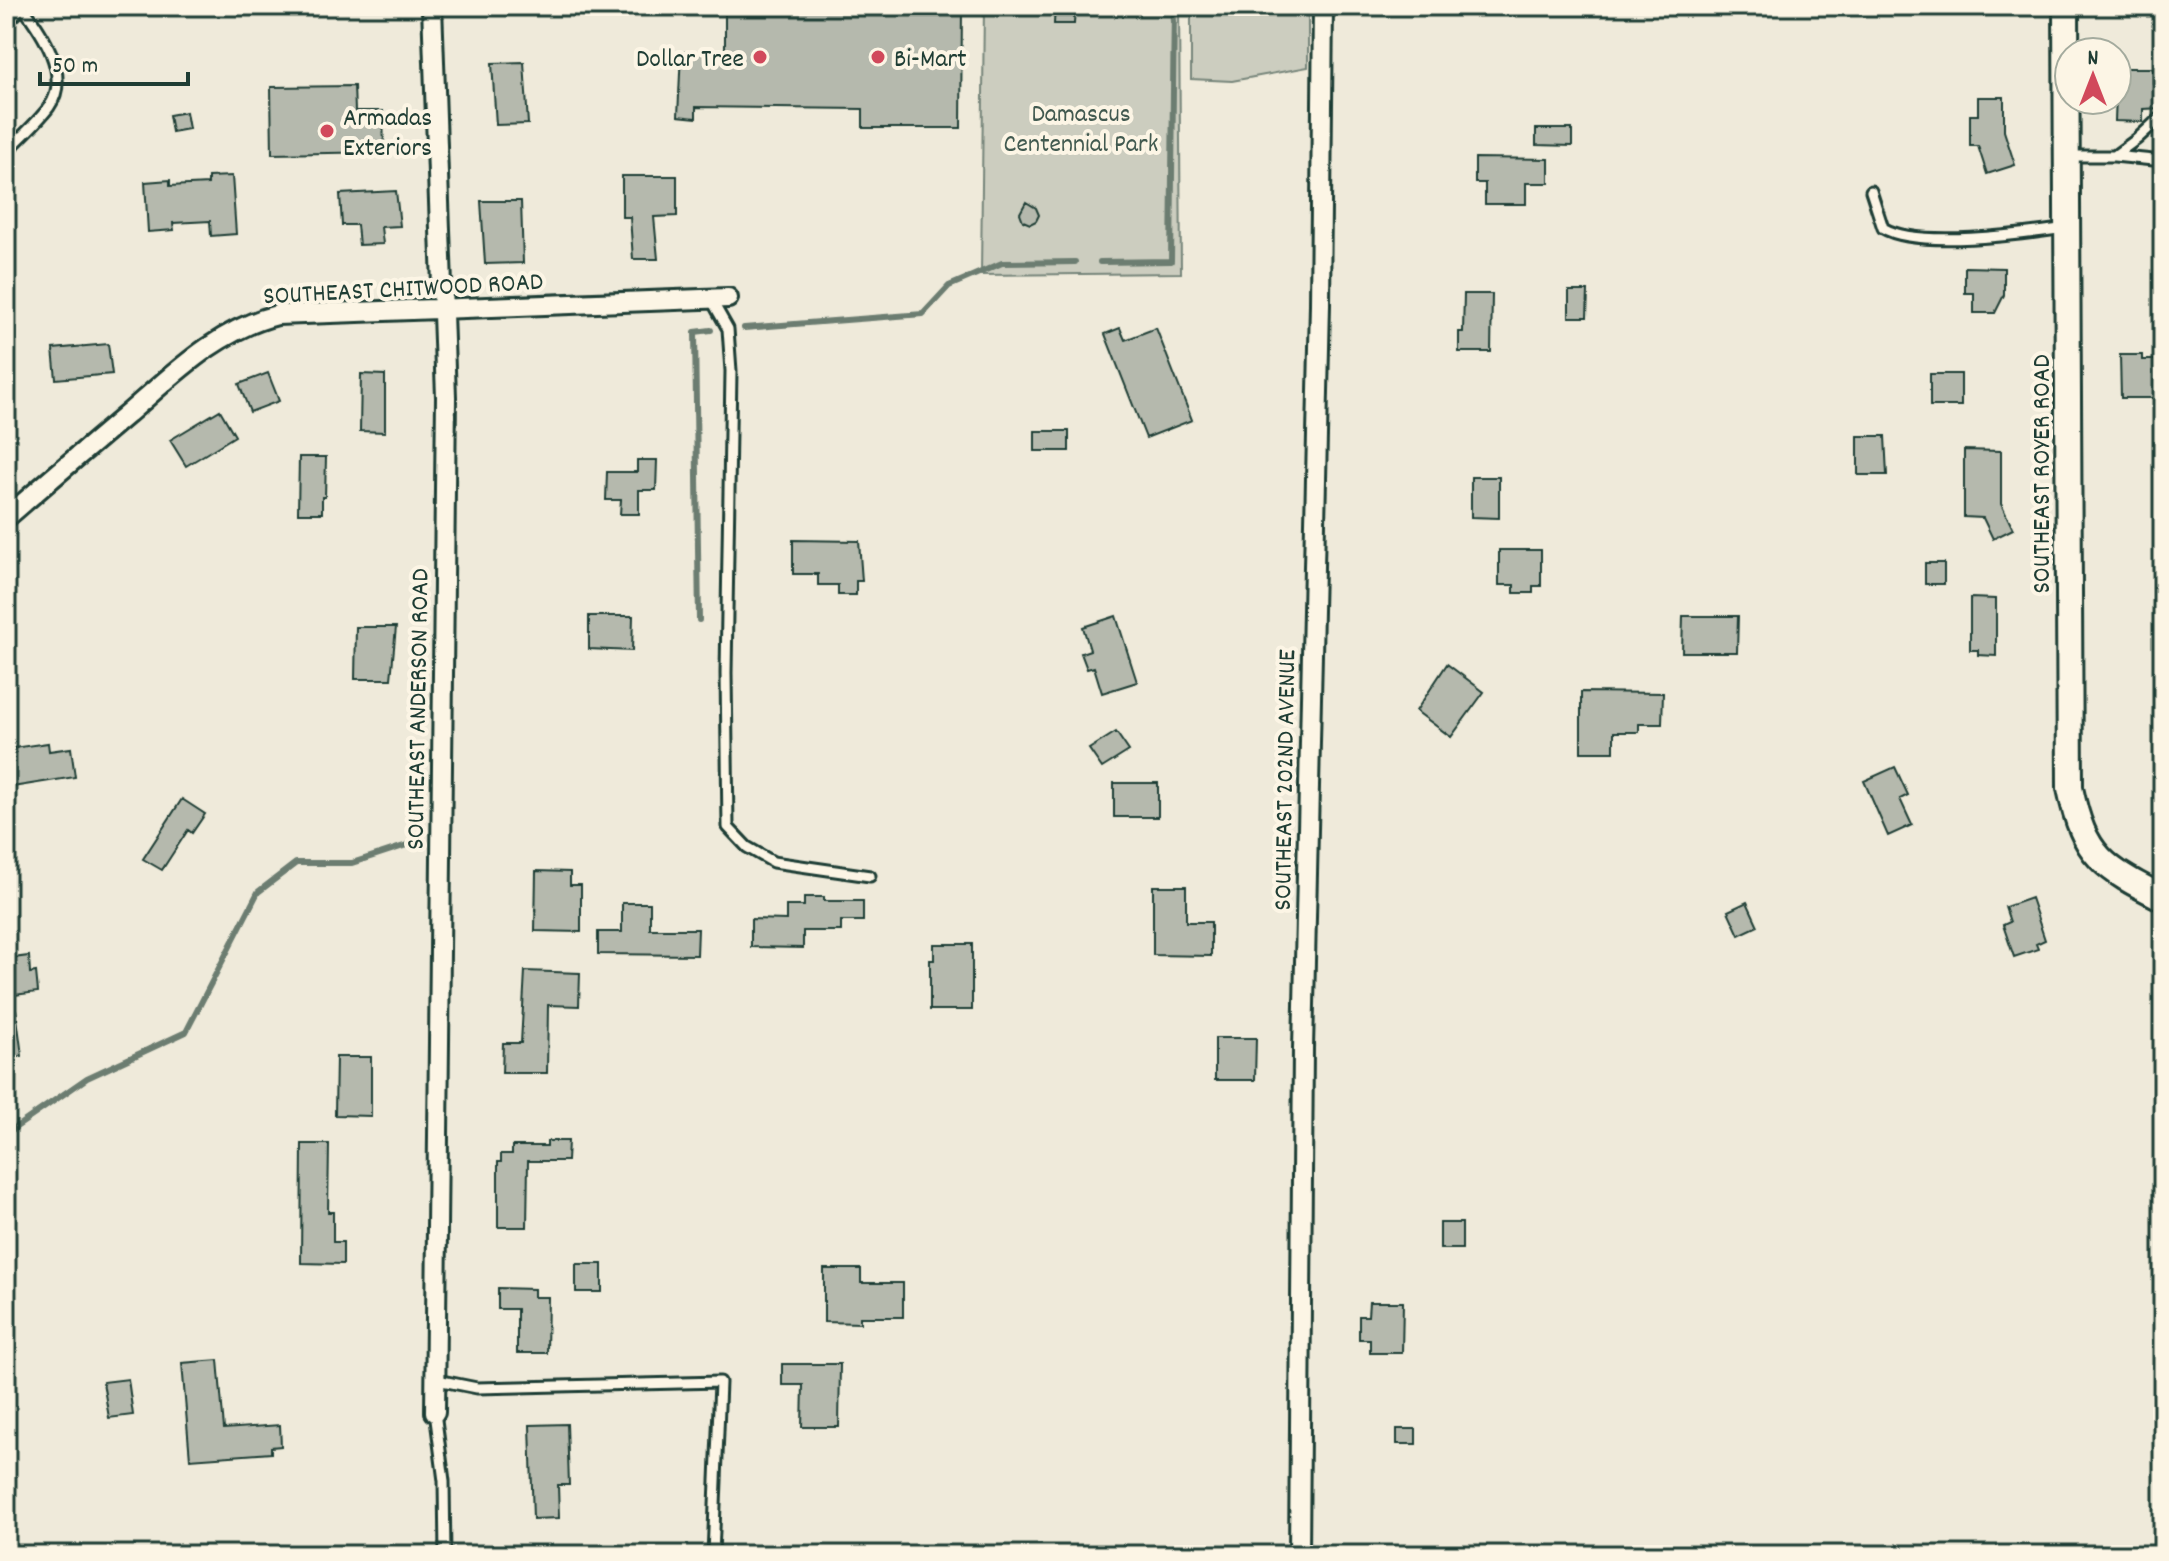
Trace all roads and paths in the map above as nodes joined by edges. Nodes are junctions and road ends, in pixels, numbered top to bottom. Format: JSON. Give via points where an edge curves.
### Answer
{"nodes":[{"id":1,"x":22,"y":6,"type":"edge"},
{"id":2,"x":432,"y":6,"type":"edge"},
{"id":3,"x":1323,"y":6,"type":"edge"},
{"id":4,"x":2066,"y":6,"type":"edge"},
{"id":5,"x":2163,"y":115,"type":"edge"},
{"id":6,"x":6,"y":152,"type":"edge"},
{"id":7,"x":2067,"y":156,"type":"junction"},
{"id":8,"x":2114,"y":156,"type":"junction"},
{"id":9,"x":2163,"y":161,"type":"edge"},
{"id":10,"x":1871,"y":191,"type":"dead end"},
{"id":11,"x":2067,"y":228,"type":"junction"},
{"id":12,"x":720,"y":298,"type":"joint"},
{"id":13,"x":445,"y":309,"type":"junction"},
{"id":14,"x":6,"y":518,"type":"edge"},
{"id":15,"x":870,"y":876,"type":"dead end"},
{"id":16,"x":2163,"y":898,"type":"edge"},
{"id":17,"x":437,"y":1380,"type":"junction"},
{"id":18,"x":435,"y":1412,"type":"joint"},
{"id":19,"x":445,"y":1555,"type":"edge"},
{"id":20,"x":713,"y":1555,"type":"edge"},
{"id":21,"x":1299,"y":1555,"type":"edge"}],
"edges":[{"from":1,"to":6,"type":"lane","via":[[44,35],[57,81],[50,106]]},
{"from":2,"to":13,"type":"street","name":"SOUTHEAST ANDERSON ROAD"},
{"from":3,"to":21,"type":"street","name":"SOUTHEAST 202ND AVENUE"},
{"from":4,"to":7,"type":"street","name":"SOUTHEAST ROYER ROAD"},
{"from":5,"to":8,"type":"lane"},
{"from":7,"to":8,"type":"lane"},
{"from":7,"to":11,"type":"street","name":"SOUTHEAST ROYER ROAD"},
{"from":8,"to":9,"type":"lane"},
{"from":10,"to":11,"type":"lane","via":[[1883,228],[1896,236],[1976,238]]},
{"from":11,"to":16,"type":"street","name":"SOUTHEAST ROYER ROAD","via":[[2070,788],[2081,832],[2092,850],[2105,865]]},
{"from":12,"to":13,"type":"street","name":"SOUTHEAST CHITWOOD ROAD"},
{"from":12,"to":15,"type":"lane","via":[[731,371],[728,827],[747,847],[773,862]]},
{"from":13,"to":14,"type":"street","name":"SOUTHEAST CHITWOOD ROAD","via":[[277,315],[243,325],[183,366]]},
{"from":13,"to":17,"type":"street","name":"SOUTHEAST ANDERSON ROAD"},
{"from":17,"to":18,"type":"street","name":"SOUTHEAST ANDERSON ROAD"},
{"from":17,"to":20,"type":"lane","via":[[477,1388],[720,1382]]},
{"from":18,"to":19,"type":"lane","via":[[444,1481]]}]}
